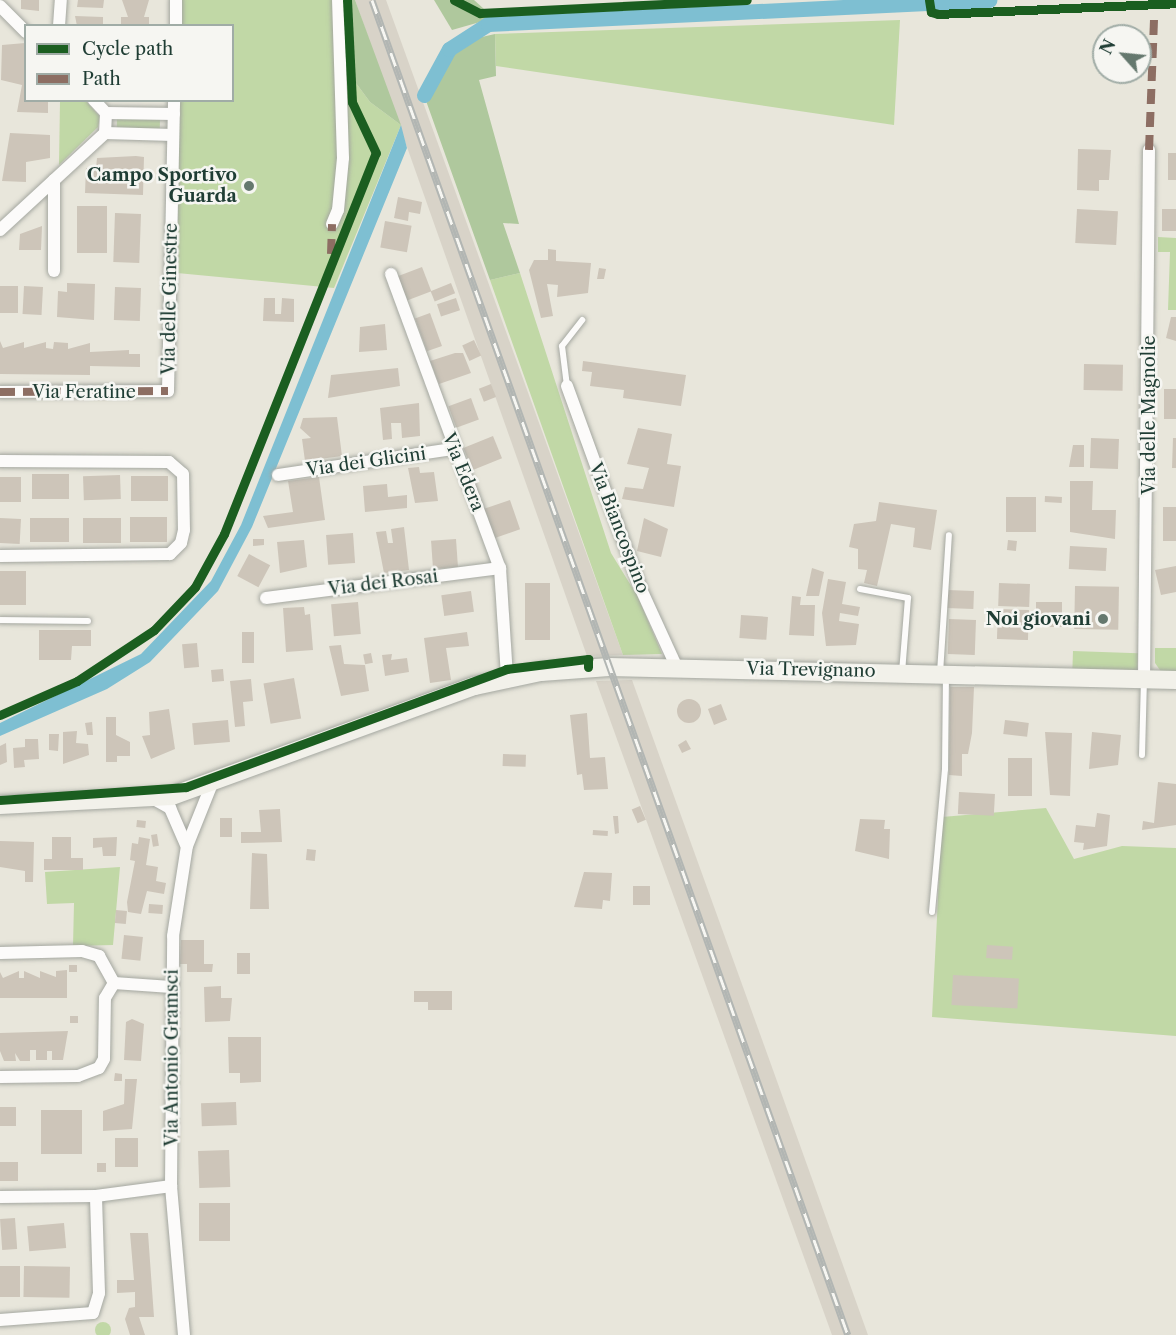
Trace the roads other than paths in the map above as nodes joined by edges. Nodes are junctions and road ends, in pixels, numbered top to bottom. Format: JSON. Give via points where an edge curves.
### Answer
{"nodes":[{"id":1,"x":61,"y":0,"type":"edge"},
{"id":2,"x":176,"y":0,"type":"edge"},
{"id":3,"x":338,"y":0,"type":"edge"},
{"id":4,"x":0,"y":6,"type":"edge"},
{"id":5,"x":59,"y":24,"type":"edge"},
{"id":6,"x":176,"y":24,"type":"edge"},
{"id":7,"x":24,"y":30,"type":"edge"},
{"id":8,"x":96,"y":102,"type":"edge"},
{"id":9,"x":174,"y":102,"type":"edge"},
{"id":10,"x":106,"y":113,"type":"junction"},
{"id":11,"x":174,"y":114,"type":"junction"},
{"id":12,"x":105,"y":133,"type":"junction"},
{"id":13,"x":173,"y":135,"type":"junction"},
{"id":14,"x":1149,"y":150,"type":"dead end"},
{"id":15,"x":54,"y":180,"type":"junction"},
{"id":16,"x":332,"y":224,"type":"dead end"},
{"id":17,"x":0,"y":230,"type":"edge"},
{"id":18,"x":54,"y":271,"type":"dead end"},
{"id":19,"x":391,"y":274,"type":"dead end"},
{"id":20,"x":582,"y":320,"type":"dead end"},
{"id":21,"x":567,"y":386,"type":"joint"},
{"id":22,"x":168,"y":391,"type":"joint"},
{"id":23,"x":0,"y":392,"type":"edge"},
{"id":24,"x":453,"y":449,"type":"junction"},
{"id":25,"x":0,"y":461,"type":"edge"},
{"id":26,"x":278,"y":475,"type":"dead end"},
{"id":27,"x":950,"y":536,"type":"dead end"},
{"id":28,"x":0,"y":556,"type":"edge"},
{"id":29,"x":500,"y":568,"type":"junction"},
{"id":30,"x":860,"y":589,"type":"dead end"},
{"id":31,"x":266,"y":598,"type":"dead end"},
{"id":32,"x":0,"y":620,"type":"edge"},
{"id":33,"x":88,"y":621,"type":"dead end"},
{"id":34,"x":677,"y":668,"type":"junction"},
{"id":35,"x":902,"y":672,"type":"junction"},
{"id":36,"x":943,"y":674,"type":"junction"},
{"id":37,"x":507,"y":676,"type":"junction"},
{"id":38,"x":1144,"y":680,"type":"junction"},
{"id":39,"x":1176,"y":680,"type":"edge"},
{"id":40,"x":1142,"y":755,"type":"dead end"},
{"id":41,"x":211,"y":786,"type":"junction"},
{"id":42,"x":152,"y":798,"type":"junction"},
{"id":43,"x":0,"y":805,"type":"edge"},
{"id":44,"x":187,"y":846,"type":"junction"},
{"id":45,"x":932,"y":912,"type":"dead end"},
{"id":46,"x":0,"y":953,"type":"edge"},
{"id":47,"x":114,"y":983,"type":"junction"},
{"id":48,"x":171,"y":987,"type":"junction"},
{"id":49,"x":0,"y":1077,"type":"edge"},
{"id":50,"x":171,"y":1186,"type":"junction"},
{"id":51,"x":96,"y":1196,"type":"junction"},
{"id":52,"x":0,"y":1197,"type":"edge"},
{"id":53,"x":0,"y":1320,"type":"edge"},
{"id":54,"x":184,"y":1335,"type":"edge"}],
"edges":[{"from":1,"to":5,"type":"street"},
{"from":2,"to":6,"type":"street"},
{"from":3,"to":16,"type":"street","via":[[343,158],[338,210]]},
{"from":4,"to":7,"type":"street"},
{"from":8,"to":10,"type":"street"},
{"from":9,"to":11,"type":"street","name":"Via delle Ginestre"},
{"from":10,"to":11,"type":"street"},
{"from":10,"to":12,"type":"street"},
{"from":11,"to":13,"type":"street","name":"Via delle Ginestre"},
{"from":12,"to":13,"type":"street"},
{"from":12,"to":15,"type":"street"},
{"from":13,"to":22,"type":"street","name":"Via delle Ginestre"},
{"from":14,"to":38,"type":"street","name":"Via delle Magnolie"},
{"from":15,"to":17,"type":"street"},
{"from":15,"to":18,"type":"street"},
{"from":19,"to":24,"type":"street","name":"Via Edera"},
{"from":20,"to":21,"type":"lane","via":[[562,346]]},
{"from":21,"to":34,"type":"street","name":"Via Biancospino","via":[[640,587]]},
{"from":22,"to":23,"type":"street","name":"Via Feratine"},
{"from":24,"to":26,"type":"street","name":"Via dei Glicini"},
{"from":24,"to":29,"type":"street","name":"Via Edera"},
{"from":25,"to":28,"type":"street","via":[[169,462],[183,474],[184,530],[182,543],[170,554]]},
{"from":27,"to":36,"type":"lane"},
{"from":29,"to":31,"type":"street","name":"Via dei Rosai"},
{"from":29,"to":37,"type":"street","name":"Via Edera"},
{"from":30,"to":35,"type":"lane","via":[[908,598]]},
{"from":32,"to":33,"type":"lane"},
{"from":34,"to":35,"type":"main road","name":"Via Trevignano"},
{"from":34,"to":37,"type":"main road","name":"Via Trevignano","via":[[588,668]]},
{"from":35,"to":36,"type":"main road","name":"Via Trevignano"},
{"from":36,"to":38,"type":"main road","name":"Via Trevignano"},
{"from":36,"to":45,"type":"lane","via":[[945,769]]},
{"from":37,"to":41,"type":"main road","name":"Via Trevignano"},
{"from":38,"to":39,"type":"main road","name":"Via Trevignano"},
{"from":38,"to":40,"type":"lane"},
{"from":41,"to":42,"type":"main road","name":"Via Trevignano"},
{"from":41,"to":44,"type":"street","name":"Via Antonio Gramsci"},
{"from":42,"to":43,"type":"main road","name":"Via Trevignano"},
{"from":42,"to":44,"type":"street","via":[[179,821]]},
{"from":44,"to":48,"type":"street","name":"Via Antonio Gramsci"},
{"from":46,"to":47,"type":"street","via":[[82,951],[99,956]]},
{"from":47,"to":48,"type":"street"},
{"from":47,"to":49,"type":"street","via":[[105,998],[104,1059],[99,1068],[78,1076]]},
{"from":48,"to":50,"type":"street","name":"Via Antonio Gramsci"},
{"from":50,"to":51,"type":"street"},
{"from":50,"to":54,"type":"street","name":"Via Antonio Gramsci"},
{"from":51,"to":52,"type":"street"},
{"from":51,"to":53,"type":"street","via":[[99,1303],[93,1313]]}]}
